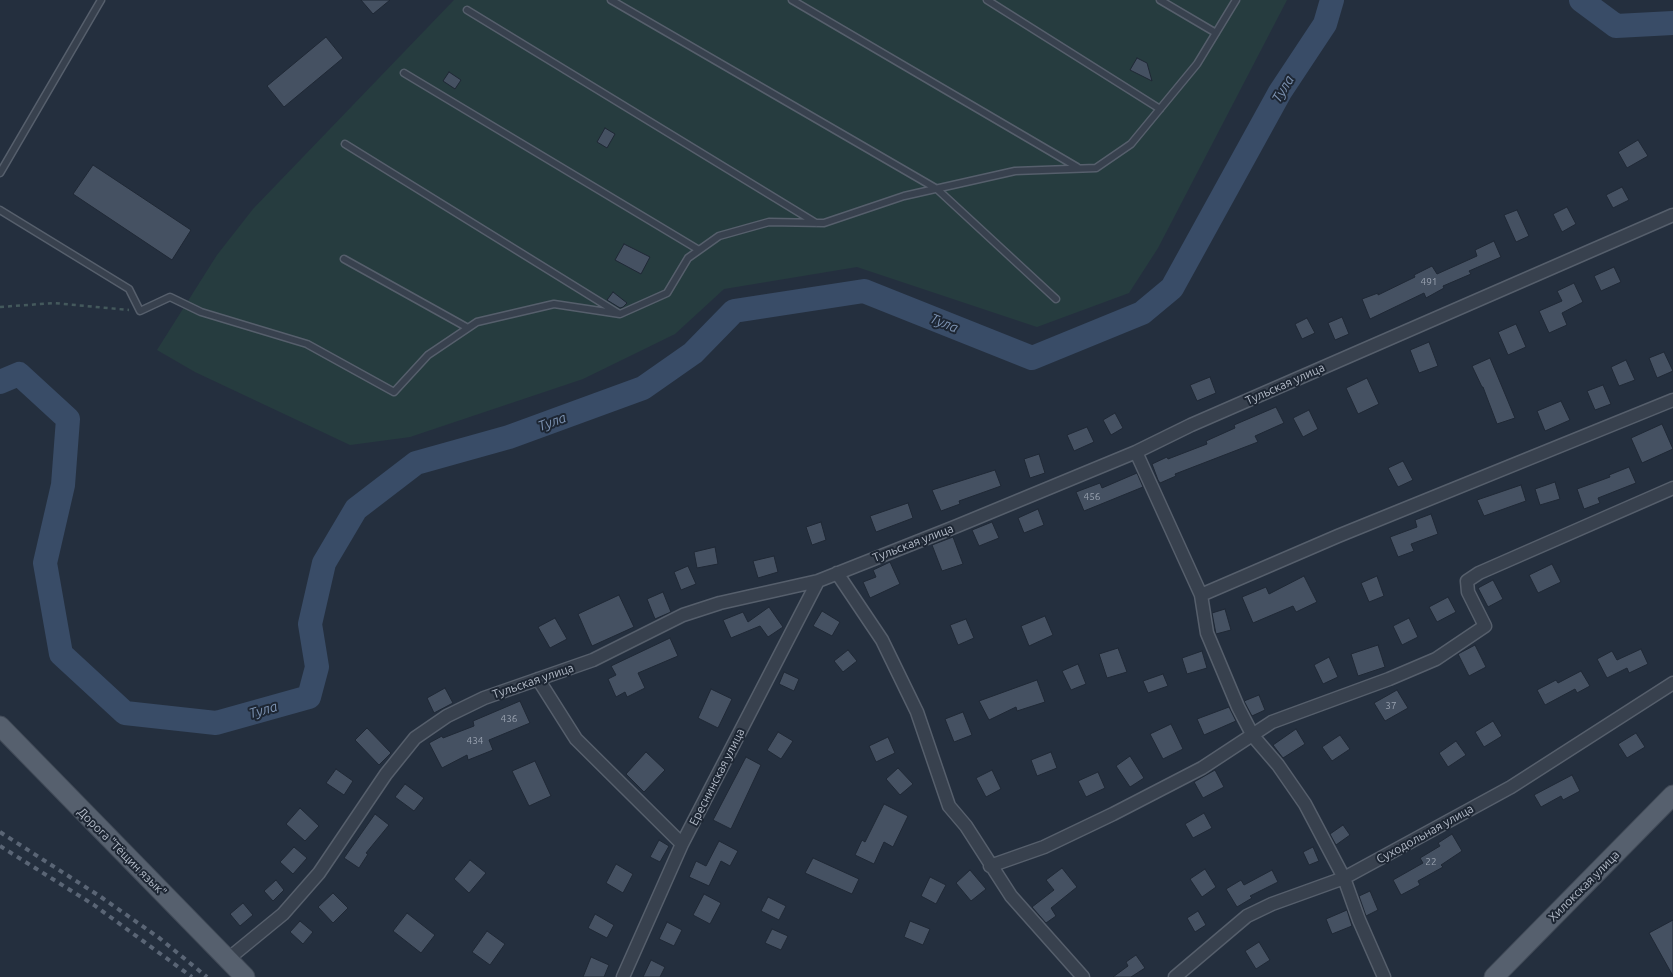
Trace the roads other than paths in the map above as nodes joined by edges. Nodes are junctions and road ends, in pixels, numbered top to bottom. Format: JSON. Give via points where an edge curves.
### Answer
{"nodes":[{"id":1,"x":101,"y":0,"type":"edge"},
{"id":2,"x":611,"y":0,"type":"edge"},
{"id":3,"x":792,"y":0,"type":"edge"},
{"id":4,"x":987,"y":0,"type":"edge"},
{"id":5,"x":1160,"y":0,"type":"edge"},
{"id":6,"x":1236,"y":0,"type":"edge"},
{"id":7,"x":467,"y":10,"type":"dead end"},
{"id":8,"x":1216,"y":33,"type":"junction"},
{"id":9,"x":404,"y":73,"type":"dead end"},
{"id":10,"x":1160,"y":109,"type":"junction"},
{"id":11,"x":345,"y":144,"type":"dead end"},
{"id":12,"x":1079,"y":168,"type":"junction"},
{"id":13,"x":0,"y":173,"type":"edge"},
{"id":14,"x":937,"y":189,"type":"junction"},
{"id":15,"x":0,"y":210,"type":"edge"},
{"id":16,"x":1673,"y":215,"type":"edge"},
{"id":17,"x":816,"y":223,"type":"junction"},
{"id":18,"x":698,"y":250,"type":"junction"},
{"id":19,"x":344,"y":259,"type":"dead end"},
{"id":20,"x":1056,"y":299,"type":"dead end"},
{"id":21,"x":620,"y":314,"type":"junction"},
{"id":22,"x":468,"y":328,"type":"junction"},
{"id":23,"x":1673,"y":400,"type":"edge"},
{"id":24,"x":1136,"y":452,"type":"junction"},
{"id":25,"x":1673,"y":488,"type":"edge"},
{"id":26,"x":837,"y":573,"type":"junction"},
{"id":27,"x":818,"y":581,"type":"junction"},
{"id":28,"x":1201,"y":595,"type":"junction"},
{"id":29,"x":538,"y":679,"type":"junction"},
{"id":30,"x":1673,"y":683,"type":"edge"},
{"id":31,"x":0,"y":726,"type":"edge"},
{"id":32,"x":1253,"y":736,"type":"junction"},
{"id":33,"x":1673,"y":795,"type":"edge"},
{"id":34,"x":682,"y":844,"type":"junction"},
{"id":35,"x":990,"y":866,"type":"junction"},
{"id":36,"x":1344,"y":878,"type":"junction"},
{"id":37,"x":228,"y":959,"type":"junction"},
{"id":38,"x":245,"y":977,"type":"edge"},
{"id":39,"x":623,"y":977,"type":"edge"},
{"id":40,"x":1083,"y":977,"type":"edge"},
{"id":41,"x":1175,"y":977,"type":"edge"},
{"id":42,"x":1384,"y":977,"type":"edge"},
{"id":43,"x":1494,"y":977,"type":"edge"}],
"edges":[{"from":1,"to":13,"type":"lane"},
{"from":2,"to":14,"type":"lane"},
{"from":3,"to":12,"type":"lane"},
{"from":4,"to":10,"type":"lane"},
{"from":5,"to":8,"type":"lane"},
{"from":6,"to":8,"type":"lane"},
{"from":7,"to":17,"type":"lane"},
{"from":8,"to":10,"type":"lane","via":[[1197,64]]},
{"from":9,"to":18,"type":"lane"},
{"from":10,"to":12,"type":"lane","via":[[1131,144],[1096,168]]},
{"from":11,"to":21,"type":"lane"},
{"from":12,"to":14,"type":"lane","via":[[1015,171]]},
{"from":14,"to":17,"type":"lane"},
{"from":14,"to":20,"type":"lane"},
{"from":15,"to":22,"type":"lane","via":[[129,289],[140,311],[170,297],[201,312],[307,344],[394,392],[428,355]]},
{"from":16,"to":24,"type":"street","name":"Тульская улица"},
{"from":17,"to":18,"type":"lane","via":[[769,222],[719,236]]},
{"from":18,"to":21,"type":"lane","via":[[688,258],[667,293]]},
{"from":19,"to":22,"type":"lane"},
{"from":21,"to":22,"type":"lane","via":[[554,304],[477,322]]},
{"from":23,"to":28,"type":"street"},
{"from":24,"to":26,"type":"street","name":"Тульская улица"},
{"from":24,"to":28,"type":"street"},
{"from":25,"to":32,"type":"street","via":[[1467,581],[1468,592],[1485,626],[1436,659],[1272,722]]},
{"from":26,"to":27,"type":"street","name":"Тульская улица"},
{"from":26,"to":35,"type":"street","via":[[882,640],[917,712],[949,806],[966,826]]},
{"from":27,"to":29,"type":"street","name":"Тульская улица","via":[[720,603],[683,615],[593,660]]},
{"from":27,"to":34,"type":"street","name":"Ереснинская улица"},
{"from":28,"to":32,"type":"street","via":[[1207,633]]},
{"from":29,"to":34,"type":"street","via":[[576,739]]},
{"from":29,"to":37,"type":"street","name":"Тульская улица","via":[[484,698],[447,716],[415,738],[386,774],[319,874],[283,914]]},
{"from":30,"to":36,"type":"street","name":"Суходольная улица","via":[[1511,787]]},
{"from":31,"to":37,"type":"main road","name":"Дорога \"Тёщин язык\""},
{"from":32,"to":35,"type":"street","via":[[1202,768],[1113,814],[1044,847]]},
{"from":32,"to":36,"type":"street","via":[[1306,804]]},
{"from":33,"to":43,"type":"main road","name":"Хилокская улица"},
{"from":34,"to":39,"type":"street","name":"Ереснинская улица"},
{"from":35,"to":40,"type":"street","via":[[1011,896]]},
{"from":36,"to":41,"type":"street","name":"Суходольная улица","via":[[1247,916]]},
{"from":36,"to":42,"type":"street"},
{"from":37,"to":38,"type":"main road","name":"Дорога \"Тёщин язык\""}]}
